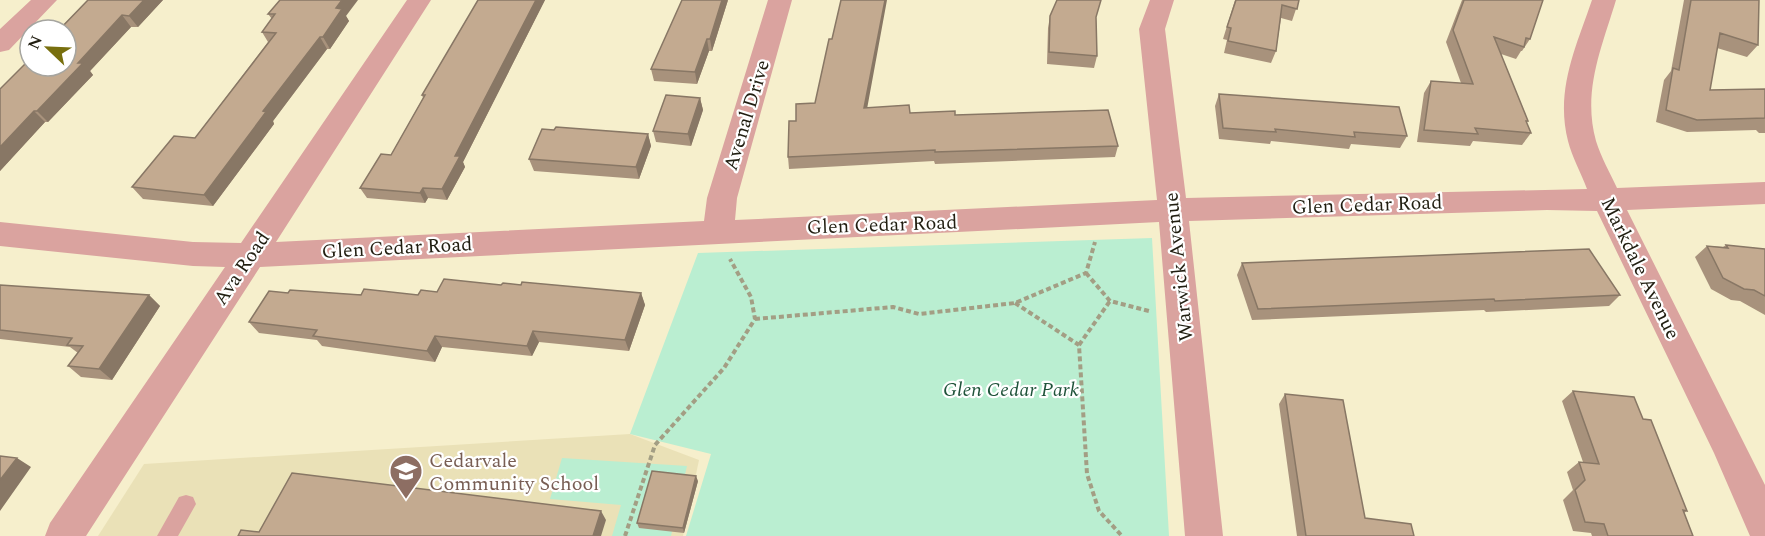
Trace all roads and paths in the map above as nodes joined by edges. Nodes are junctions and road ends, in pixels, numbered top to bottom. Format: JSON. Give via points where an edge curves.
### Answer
{"nodes":[{"id":1,"x":45,"y":0,"type":"edge"},
{"id":2,"x":419,"y":0,"type":"edge"},
{"id":3,"x":780,"y":0,"type":"edge"},
{"id":4,"x":1162,"y":0,"type":"edge"},
{"id":5,"x":1604,"y":0,"type":"edge"},
{"id":6,"x":0,"y":44,"type":"edge"},
{"id":7,"x":1765,"y":193,"type":"edge"},
{"id":8,"x":1607,"y":200,"type":"junction"},
{"id":9,"x":1173,"y":210,"type":"junction"},
{"id":10,"x":718,"y":231,"type":"junction"},
{"id":11,"x":0,"y":234,"type":"edge"},
{"id":12,"x":1097,"y":234,"type":"dead end"},
{"id":13,"x":249,"y":255,"type":"junction"},
{"id":14,"x":1086,"y":273,"type":"junction"},
{"id":15,"x":1110,"y":301,"type":"junction"},
{"id":16,"x":1015,"y":303,"type":"junction"},
{"id":17,"x":1153,"y":312,"type":"dead end"},
{"id":18,"x":755,"y":319,"type":"junction"},
{"id":19,"x":1078,"y":345,"type":"junction"},
{"id":20,"x":1729,"y":447,"type":"junction"},
{"id":21,"x":1765,"y":482,"type":"edge"},
{"id":22,"x":186,"y":504,"type":"dead end"},
{"id":23,"x":1765,"y":526,"type":"edge"},
{"id":24,"x":64,"y":536,"type":"edge"},
{"id":25,"x":167,"y":536,"type":"edge"},
{"id":26,"x":625,"y":536,"type":"edge"},
{"id":27,"x":1122,"y":536,"type":"edge"},
{"id":28,"x":1204,"y":536,"type":"edge"}],
"edges":[{"from":1,"to":6,"type":"street"},
{"from":2,"to":13,"type":"street","name":"Ava Road"},
{"from":3,"to":10,"type":"street","name":"Avenal Drive","via":[[722,198]]},
{"from":4,"to":9,"type":"street","name":"Warwick Avenue","via":[[1152,28]]},
{"from":5,"to":8,"type":"street","name":"Markdale Avenue","via":[[1578,80],[1578,119],[1582,142]]},
{"from":7,"to":8,"type":"street","name":"Glen Cedar Road"},
{"from":8,"to":9,"type":"street","name":"Glen Cedar Road"},
{"from":8,"to":20,"type":"street","name":"Markdale Avenue"},
{"from":9,"to":10,"type":"street","name":"Glen Cedar Road"},
{"from":9,"to":28,"type":"street","name":"Warwick Avenue"},
{"from":10,"to":13,"type":"street","name":"Glen Cedar Road"},
{"from":10,"to":18,"type":"path","via":[[751,297]]},
{"from":11,"to":13,"type":"street","name":"Glen Cedar Road","via":[[193,254]]},
{"from":12,"to":14,"type":"path"},
{"from":13,"to":24,"type":"street","name":"Ava Road"},
{"from":14,"to":15,"type":"path"},
{"from":14,"to":16,"type":"path"},
{"from":15,"to":17,"type":"path"},
{"from":15,"to":19,"type":"path"},
{"from":16,"to":18,"type":"path","via":[[919,314],[893,307]]},
{"from":16,"to":19,"type":"path"},
{"from":18,"to":26,"type":"path","via":[[724,368],[655,445]]},
{"from":19,"to":27,"type":"path","via":[[1086,474],[1099,511]]},
{"from":20,"to":21,"type":"street"},
{"from":20,"to":23,"type":"street","name":"Markdale Avenue"},
{"from":22,"to":25,"type":"lane"}]}
